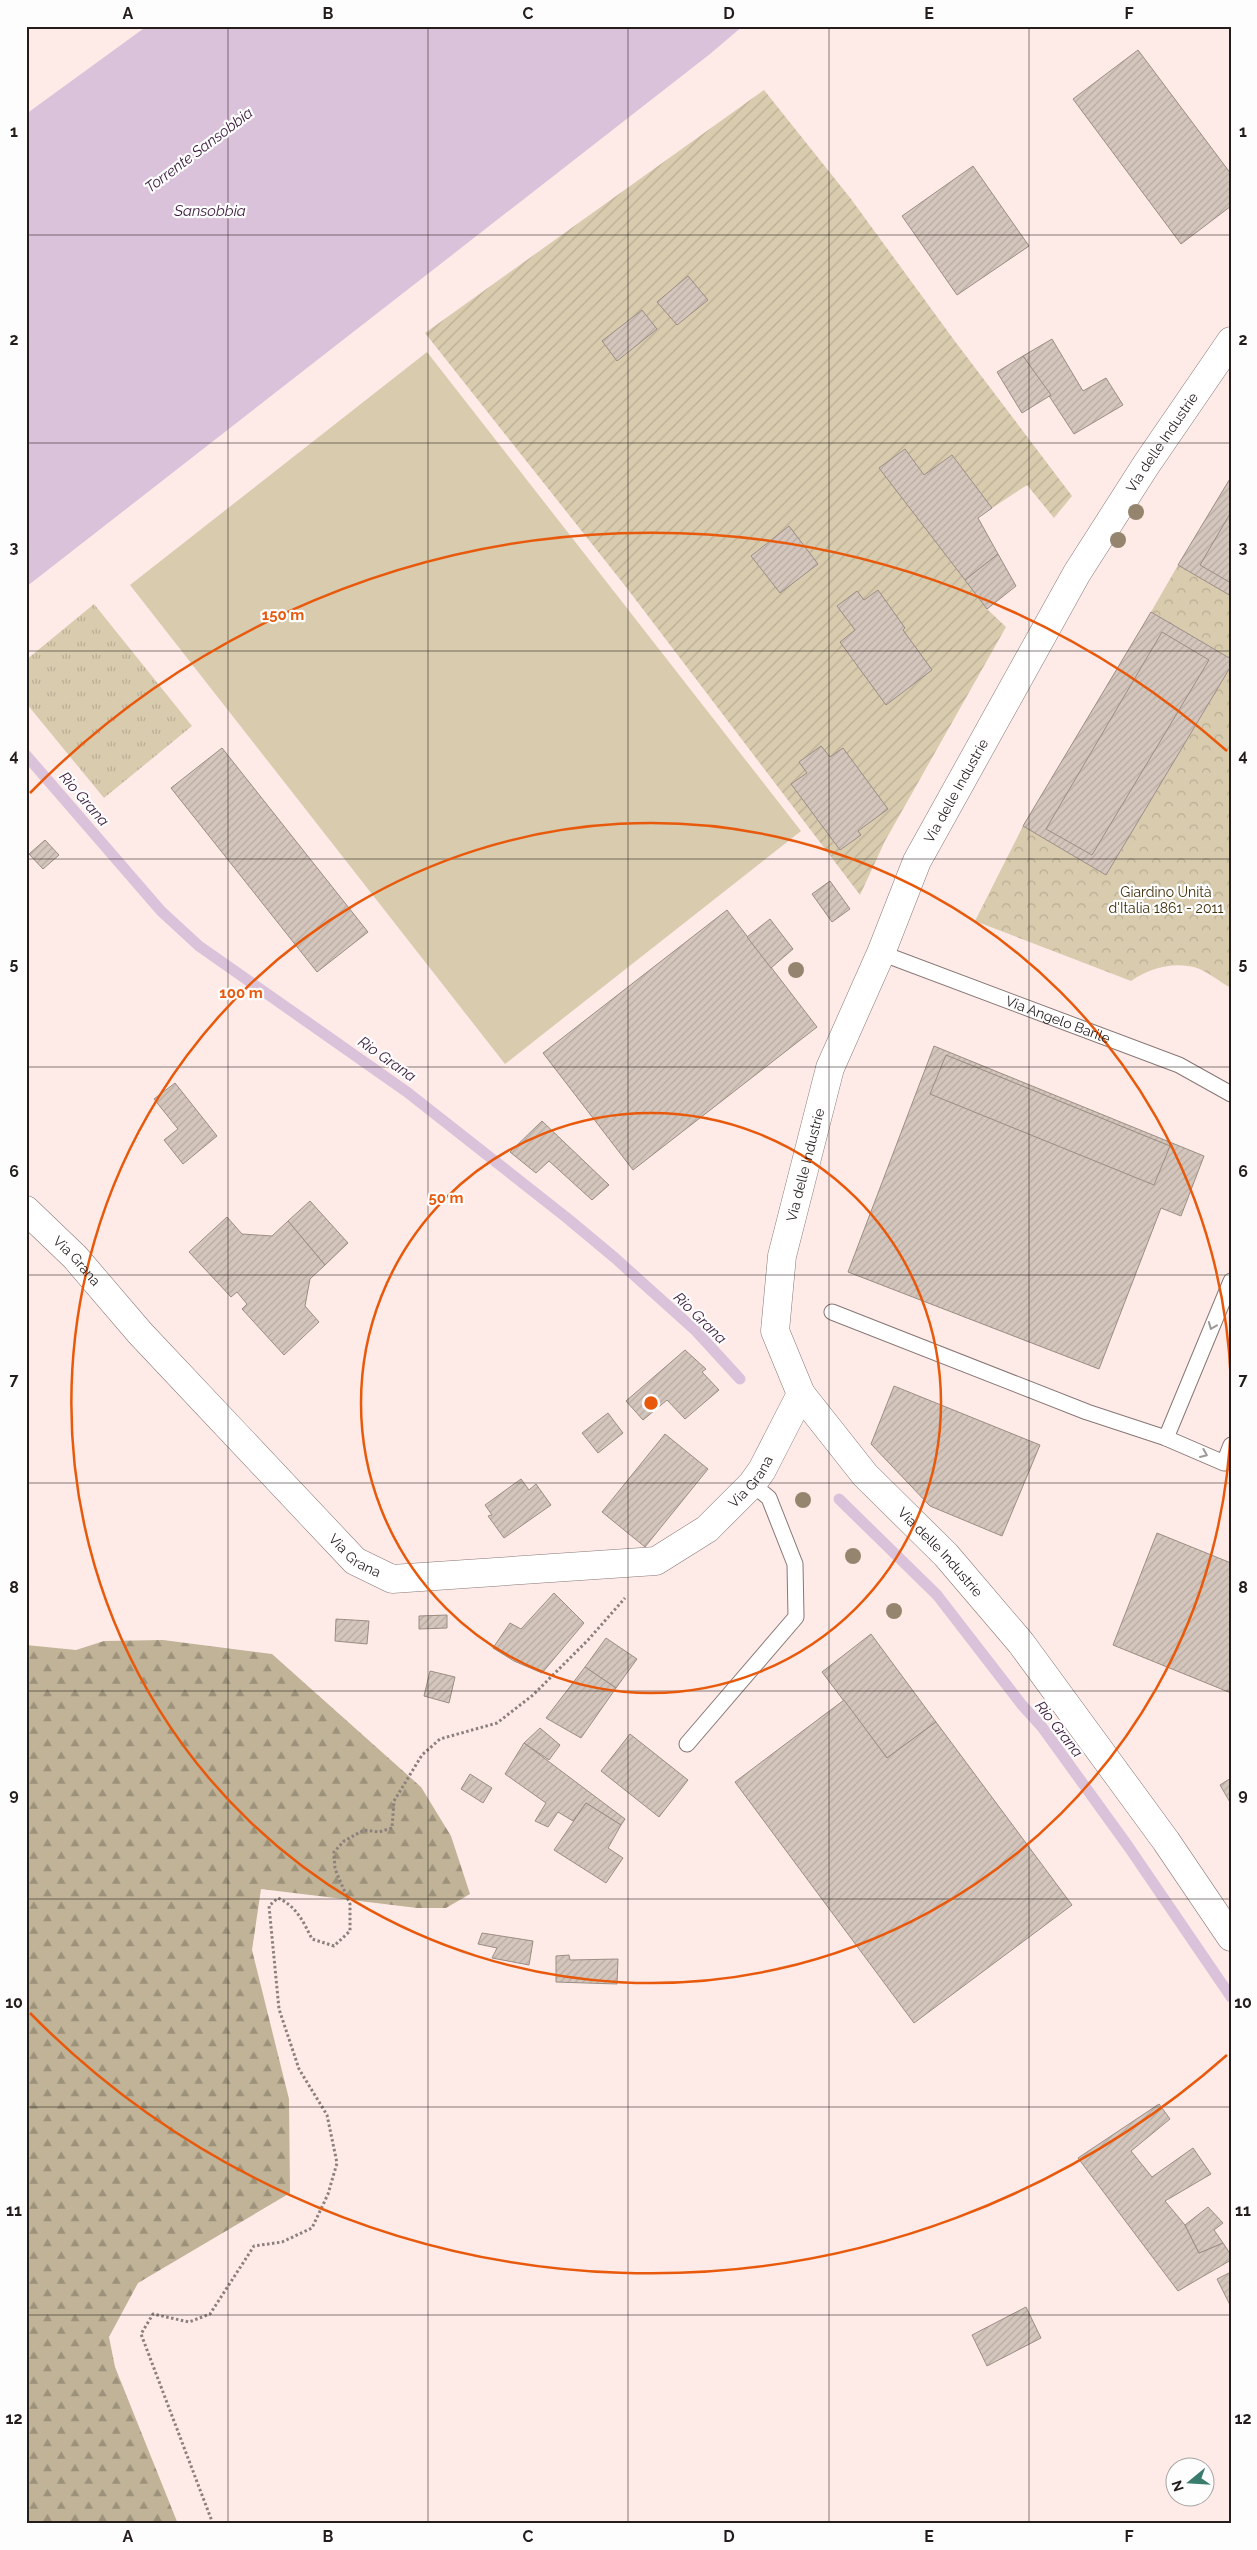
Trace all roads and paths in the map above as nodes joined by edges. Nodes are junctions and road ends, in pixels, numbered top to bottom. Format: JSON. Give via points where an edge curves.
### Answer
{"nodes":[{"id":1,"x":31,"y":26,"type":"edge"},
{"id":2,"x":26,"y":29,"type":"edge"},
{"id":3,"x":1231,"y":341,"type":"edge"},
{"id":4,"x":881,"y":953,"type":"junction"},
{"id":5,"x":1231,"y":1094,"type":"edge"},
{"id":6,"x":26,"y":1210,"type":"edge"},
{"id":7,"x":1231,"y":1281,"type":"edge"},
{"id":8,"x":832,"y":1312,"type":"dead end"},
{"id":9,"x":801,"y":1394,"type":"junction"},
{"id":10,"x":1166,"y":1438,"type":"junction"},
{"id":11,"x":1231,"y":1445,"type":"edge"},
{"id":12,"x":1227,"y":1464,"type":"edge"},
{"id":13,"x":752,"y":1484,"type":"junction"},
{"id":14,"x":656,"y":1561,"type":"junction"},
{"id":15,"x":687,"y":1744,"type":"dead end"},
{"id":16,"x":1231,"y":1937,"type":"edge"},
{"id":17,"x":213,"y":2524,"type":"edge"}],
"edges":[{"from":1,"to":2,"type":"path"},
{"from":3,"to":4,"type":"street","name":"Via delle Industrie","via":[[1077,573],[917,861]]},
{"from":4,"to":5,"type":"lane","name":"Via Angelo Barile","via":[[1179,1065]]},
{"from":4,"to":9,"type":"street","name":"Via delle Industrie","via":[[830,1068],[782,1256],[775,1331]]},
{"from":6,"to":14,"type":"street","name":"Via Grana","via":[[75,1258],[140,1333],[355,1561],[392,1579]]},
{"from":7,"to":10,"type":"lane","one_way":true},
{"from":8,"to":10,"type":"lane","via":[[1086,1412]]},
{"from":9,"to":13,"type":"street","name":"Via Grana"},
{"from":9,"to":16,"type":"street","name":"Via delle Industrie","via":[[865,1475],[946,1555],[1021,1644],[1166,1841]]},
{"from":10,"to":12,"type":"lane","one_way":true},
{"from":11,"to":12,"type":"lane"},
{"from":13,"to":14,"type":"street","name":"Via Grana","via":[[707,1529]]},
{"from":13,"to":15,"type":"lane","via":[[769,1498],[795,1564],[796,1617]]},
{"from":14,"to":17,"type":"path","via":[[588,1640],[533,1695],[497,1723],[440,1739],[422,1755],[394,1801],[392,1828],[379,1832],[364,1830],[344,1841],[334,1852],[335,1869],[350,1904],[350,1931],[334,1946],[312,1938],[290,1903],[278,1898],[269,1906],[279,2009],[300,2070],[326,2115],[337,2163],[328,2194],[312,2228],[282,2242],[254,2246],[210,2314],[189,2322],[153,2314],[141,2334]]}]}
